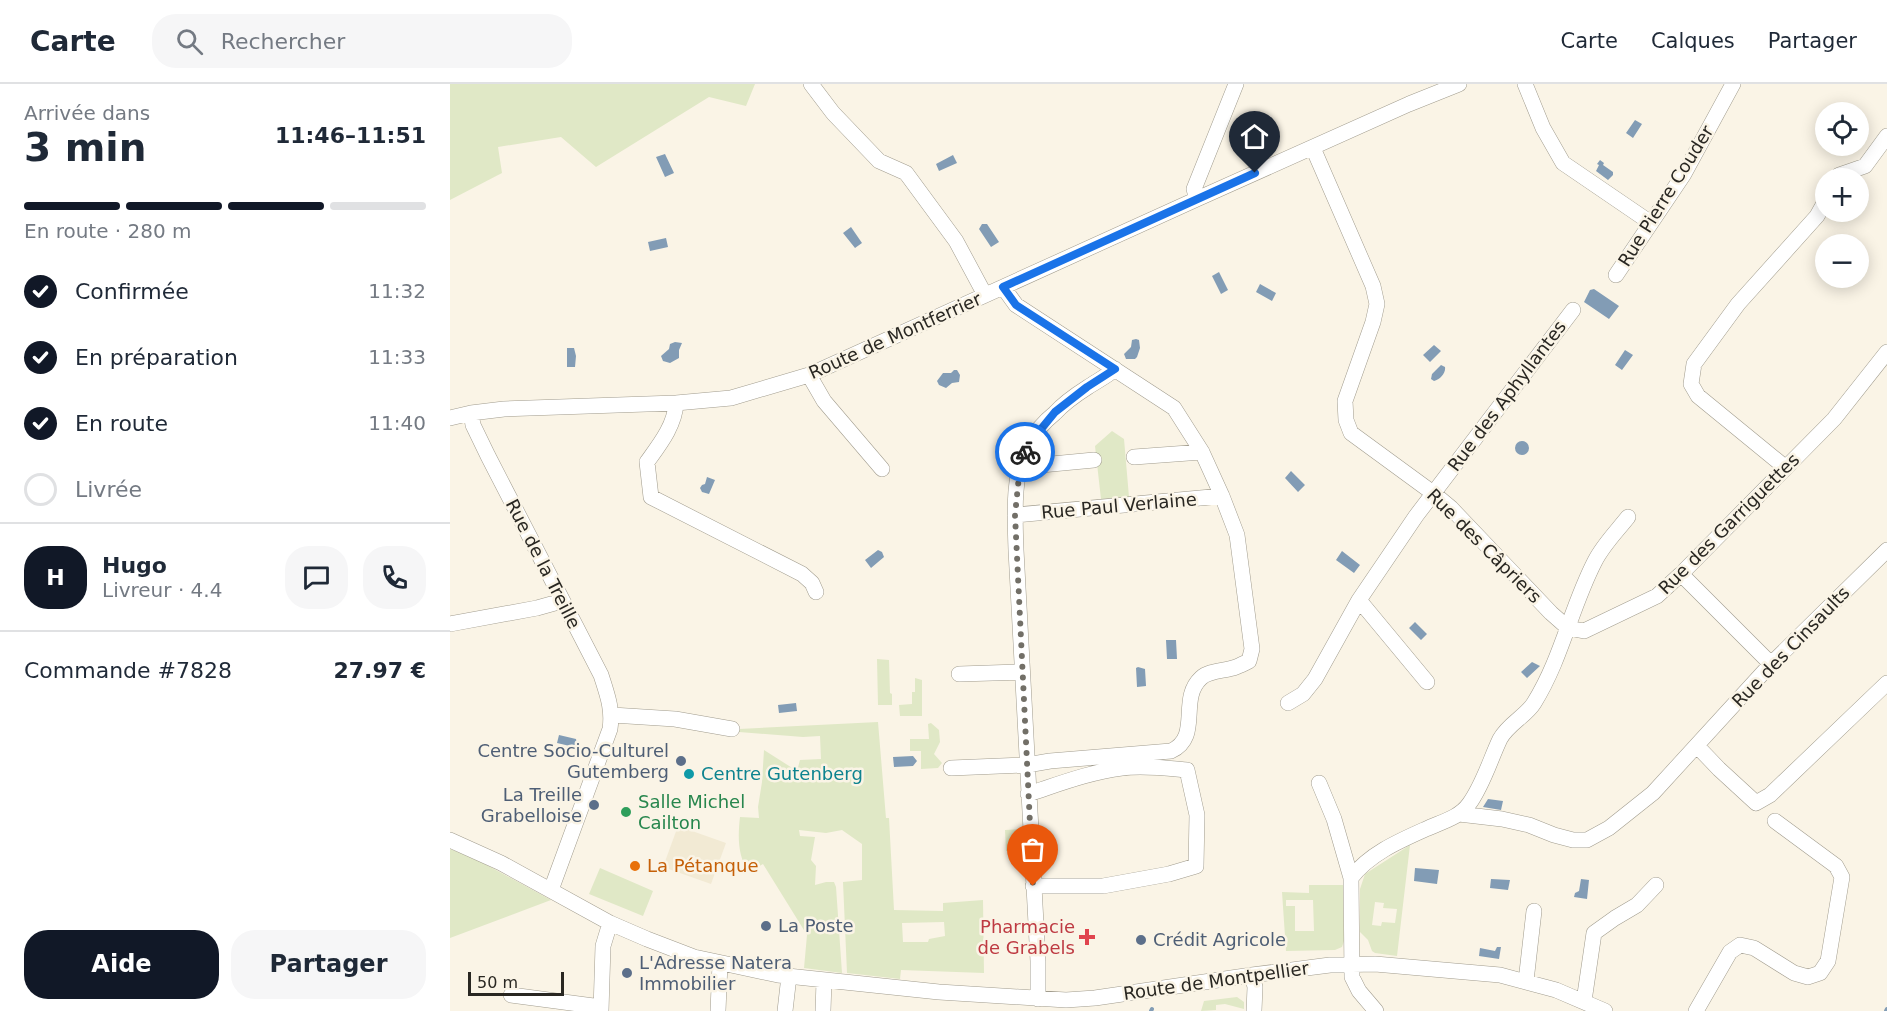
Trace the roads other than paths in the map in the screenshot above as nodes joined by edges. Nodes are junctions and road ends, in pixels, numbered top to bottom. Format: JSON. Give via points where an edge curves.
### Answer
{"nodes":[{"id":1,"x":1236,"y":84,"type":"edge"},
{"id":2,"x":1459,"y":84,"type":"edge"},
{"id":3,"x":1526,"y":84,"type":"edge"},
{"id":4,"x":1733,"y":84,"type":"edge"},
{"id":5,"x":813,"y":85,"type":"edge"},
{"id":6,"x":1887,"y":136,"type":"edge"},
{"id":7,"x":1313,"y":148,"type":"junction"},
{"id":8,"x":1859,"y":168,"type":"edge"},
{"id":9,"x":1197,"y":199,"type":"junction"},
{"id":10,"x":1815,"y":218,"type":"edge"},
{"id":11,"x":1652,"y":223,"type":"junction"},
{"id":12,"x":1616,"y":275,"type":"dead end"},
{"id":13,"x":1003,"y":287,"type":"junction"},
{"id":14,"x":985,"y":295,"type":"junction"},
{"id":15,"x":1572,"y":310,"type":"dead end"},
{"id":16,"x":1887,"y":352,"type":"edge"},
{"id":17,"x":1097,"y":358,"type":"junction"},
{"id":18,"x":1115,"y":369,"type":"junction"},
{"id":19,"x":809,"y":375,"type":"junction"},
{"id":20,"x":1087,"y":387,"type":"junction"},
{"id":21,"x":676,"y":403,"type":"junction"},
{"id":22,"x":471,"y":413,"type":"junction"},
{"id":23,"x":450,"y":418,"type":"edge"},
{"id":24,"x":1202,"y":452,"type":"junction"},
{"id":25,"x":1134,"y":457,"type":"dead end"},
{"id":26,"x":1094,"y":460,"type":"dead end"},
{"id":27,"x":1020,"y":466,"type":"junction"},
{"id":28,"x":1786,"y":468,"type":"junction"},
{"id":29,"x":882,"y":469,"type":"dead end"},
{"id":30,"x":1433,"y":492,"type":"junction"},
{"id":31,"x":1222,"y":496,"type":"junction"},
{"id":32,"x":1015,"y":515,"type":"junction"},
{"id":33,"x":1628,"y":517,"type":"dead end"},
{"id":34,"x":1887,"y":550,"type":"edge"},
{"id":35,"x":1681,"y":574,"type":"junction"},
{"id":36,"x":816,"y":592,"type":"dead end"},
{"id":37,"x":1359,"y":600,"type":"junction"},
{"id":38,"x":562,"y":601,"type":"junction"},
{"id":39,"x":450,"y":624,"type":"edge"},
{"id":40,"x":1568,"y":628,"type":"junction"},
{"id":41,"x":1771,"y":664,"type":"junction"},
{"id":42,"x":1022,"y":672,"type":"junction"},
{"id":43,"x":959,"y":674,"type":"dead end"},
{"id":44,"x":1427,"y":682,"type":"dead end"},
{"id":45,"x":1887,"y":683,"type":"edge"},
{"id":46,"x":1288,"y":703,"type":"dead end"},
{"id":47,"x":612,"y":715,"type":"junction"},
{"id":48,"x":732,"y":729,"type":"dead end"},
{"id":49,"x":1697,"y":746,"type":"junction"},
{"id":50,"x":1027,"y":765,"type":"junction"},
{"id":51,"x":951,"y":768,"type":"dead end"},
{"id":52,"x":1319,"y":783,"type":"dead end"},
{"id":53,"x":1028,"y":794,"type":"junction"},
{"id":54,"x":1459,"y":814,"type":"junction"},
{"id":55,"x":1775,"y":821,"type":"dead end"},
{"id":56,"x":450,"y":840,"type":"edge"},
{"id":57,"x":1351,"y":878,"type":"junction"},
{"id":58,"x":1656,"y":885,"type":"dead end"},
{"id":59,"x":1033,"y":886,"type":"junction"},
{"id":60,"x":551,"y":890,"type":"junction"},
{"id":61,"x":1534,"y":910,"type":"dead end"},
{"id":62,"x":610,"y":923,"type":"junction"},
{"id":63,"x":720,"y":963,"type":"junction"},
{"id":64,"x":1352,"y":964,"type":"junction"},
{"id":65,"x":1252,"y":975,"type":"junction"},
{"id":66,"x":789,"y":976,"type":"junction"},
{"id":67,"x":824,"y":981,"type":"junction"},
{"id":68,"x":1526,"y":981,"type":"junction"},
{"id":69,"x":510,"y":995,"type":"dead end"},
{"id":70,"x":1038,"y":999,"type":"junction"},
{"id":71,"x":1584,"y":1001,"type":"junction"},
{"id":72,"x":1065,"y":1005,"type":"edge"},
{"id":73,"x":601,"y":1009,"type":"edge"},
{"id":74,"x":718,"y":1011,"type":"edge"},
{"id":75,"x":785,"y":1011,"type":"edge"},
{"id":76,"x":823,"y":1011,"type":"edge"},
{"id":77,"x":1254,"y":1011,"type":"edge"},
{"id":78,"x":1376,"y":1011,"type":"edge"},
{"id":79,"x":1605,"y":1011,"type":"edge"},
{"id":80,"x":1696,"y":1011,"type":"edge"}],
"edges":[{"from":1,"to":9,"type":"street","via":[[1194,189]]},
{"from":2,"to":7,"type":"street","name":"Route de Montferrier"},
{"from":3,"to":11,"type":"street","via":[[1543,128],[1563,163]]},
{"from":4,"to":11,"type":"street","name":"Rue Pierre Couder"},
{"from":5,"to":14,"type":"street","via":[[833,113],[879,161],[906,173],[956,241]]},
{"from":6,"to":8,"type":"street","via":[[1865,166]]},
{"from":7,"to":9,"type":"street","name":"Route de Montferrier"},
{"from":7,"to":30,"type":"street","name":"Rue des Câpriers","via":[[1373,286],[1377,304],[1345,401],[1346,420],[1351,433]]},
{"from":9,"to":13,"type":"street","name":"Route de Montferrier"},
{"from":10,"to":28,"type":"street","via":[[1738,304],[1694,364],[1690,384],[1698,396]]},
{"from":11,"to":12,"type":"street","name":"Rue Pierre Couder"},
{"from":13,"to":14,"type":"street","name":"Route de Montferrier"},
{"from":13,"to":17,"type":"street","via":[[1016,305]]},
{"from":14,"to":19,"type":"street","name":"Route de Montferrier"},
{"from":15,"to":30,"type":"street","name":"Rue des Aphyllantes"},
{"from":16,"to":28,"type":"street","name":"Rue des Garriguettes","via":[[1834,418]]},
{"from":17,"to":18,"type":"street"},
{"from":17,"to":20,"type":"street","via":[[1096,374]]},
{"from":18,"to":20,"type":"street"},
{"from":18,"to":24,"type":"street","via":[[1174,408]]},
{"from":19,"to":21,"type":"street","name":"Route de Montferrier","via":[[731,398]]},
{"from":19,"to":29,"type":"street","via":[[824,401]]},
{"from":20,"to":27,"type":"street","via":[[1042,427],[1028,445]]},
{"from":21,"to":22,"type":"street","name":"Route de Montferrier"},
{"from":21,"to":36,"type":"street","via":[[665,436],[647,462],[651,497],[802,574]]},
{"from":22,"to":23,"type":"street","name":"Route de Montferrier"},
{"from":22,"to":38,"type":"street","name":"Rue de la Treille","via":[[488,456]]},
{"from":24,"to":25,"type":"street"},
{"from":24,"to":31,"type":"street"},
{"from":26,"to":27,"type":"street"},
{"from":27,"to":32,"type":"street"},
{"from":28,"to":35,"type":"street","name":"Rue des Garriguettes"},
{"from":30,"to":37,"type":"street","name":"Rue des Aphyllantes"},
{"from":30,"to":40,"type":"street","name":"Rue des Câpriers"},
{"from":31,"to":32,"type":"street","name":"Rue Paul Verlaine"},
{"from":31,"to":50,"type":"street","via":[[1237,535],[1251,637],[1249,661],[1203,675],[1193,687],[1186,738],[1180,747]]},
{"from":32,"to":42,"type":"street"},
{"from":33,"to":40,"type":"street","via":[[1595,559]]},
{"from":34,"to":41,"type":"street","name":"Rue des Cinsaults"},
{"from":35,"to":40,"type":"street","name":"Rue des Garriguettes","via":[[1657,596],[1631,609],[1584,631]]},
{"from":35,"to":41,"type":"street"},
{"from":37,"to":44,"type":"street"},
{"from":37,"to":46,"type":"street","name":"Rue des Aphyllantes","via":[[1315,679],[1303,694]]},
{"from":38,"to":39,"type":"street"},
{"from":38,"to":47,"type":"street","name":"Rue de la Treille","via":[[601,675]]},
{"from":40,"to":54,"type":"street","via":[[1533,704],[1502,736],[1469,805]]},
{"from":41,"to":49,"type":"street","name":"Rue des Cinsaults"},
{"from":42,"to":43,"type":"street"},
{"from":42,"to":50,"type":"street"},
{"from":45,"to":49,"type":"street","via":[[1756,804]]},
{"from":47,"to":48,"type":"street","via":[[675,719]]},
{"from":47,"to":60,"type":"street","name":"Rue de la Treille"},
{"from":49,"to":54,"type":"street","name":"Rue des Cinsaults","via":[[1653,793],[1587,840],[1502,819]]},
{"from":50,"to":51,"type":"street"},
{"from":50,"to":53,"type":"street"},
{"from":52,"to":57,"type":"street"},
{"from":53,"to":59,"type":"street"},
{"from":53,"to":59,"type":"street","via":[[1070,779],[1122,768],[1187,770],[1197,815],[1196,866],[1103,886]]},
{"from":54,"to":57,"type":"street","via":[[1379,853]]},
{"from":55,"to":80,"type":"street","via":[[1836,866],[1842,877],[1828,961],[1820,972],[1808,977],[1794,973],[1754,948],[1740,945],[1730,952]]},
{"from":56,"to":60,"type":"street","name":"Route de Montpellier"},
{"from":57,"to":64,"type":"street"},
{"from":58,"to":71,"type":"street","via":[[1637,905],[1594,933]]},
{"from":59,"to":70,"type":"street"},
{"from":60,"to":62,"type":"street","name":"Route de Montpellier"},
{"from":61,"to":68,"type":"street"},
{"from":62,"to":63,"type":"street","name":"Route de Montpellier","via":[[694,957]]},
{"from":62,"to":73,"type":"street","via":[[603,946]]},
{"from":63,"to":66,"type":"street","name":"Route de Montpellier"},
{"from":63,"to":74,"type":"street"},
{"from":64,"to":65,"type":"street","name":"Route de Montpellier"},
{"from":64,"to":68,"type":"street","name":"Route de Montpellier","via":[[1466,971]]},
{"from":64,"to":78,"type":"street","via":[[1354,982]]},
{"from":65,"to":72,"type":"street","name":"Route de Montpellier"},
{"from":65,"to":77,"type":"street"},
{"from":66,"to":67,"type":"street","name":"Route de Montpellier"},
{"from":66,"to":75,"type":"street"},
{"from":67,"to":70,"type":"street","name":"Route de Montpellier"},
{"from":67,"to":76,"type":"street"},
{"from":68,"to":71,"type":"street","name":"Route de Montpellier"},
{"from":69,"to":73,"type":"street"},
{"from":70,"to":72,"type":"street","name":"Route de Montpellier"},
{"from":71,"to":79,"type":"street","name":"Route de Montpellier"}]}
